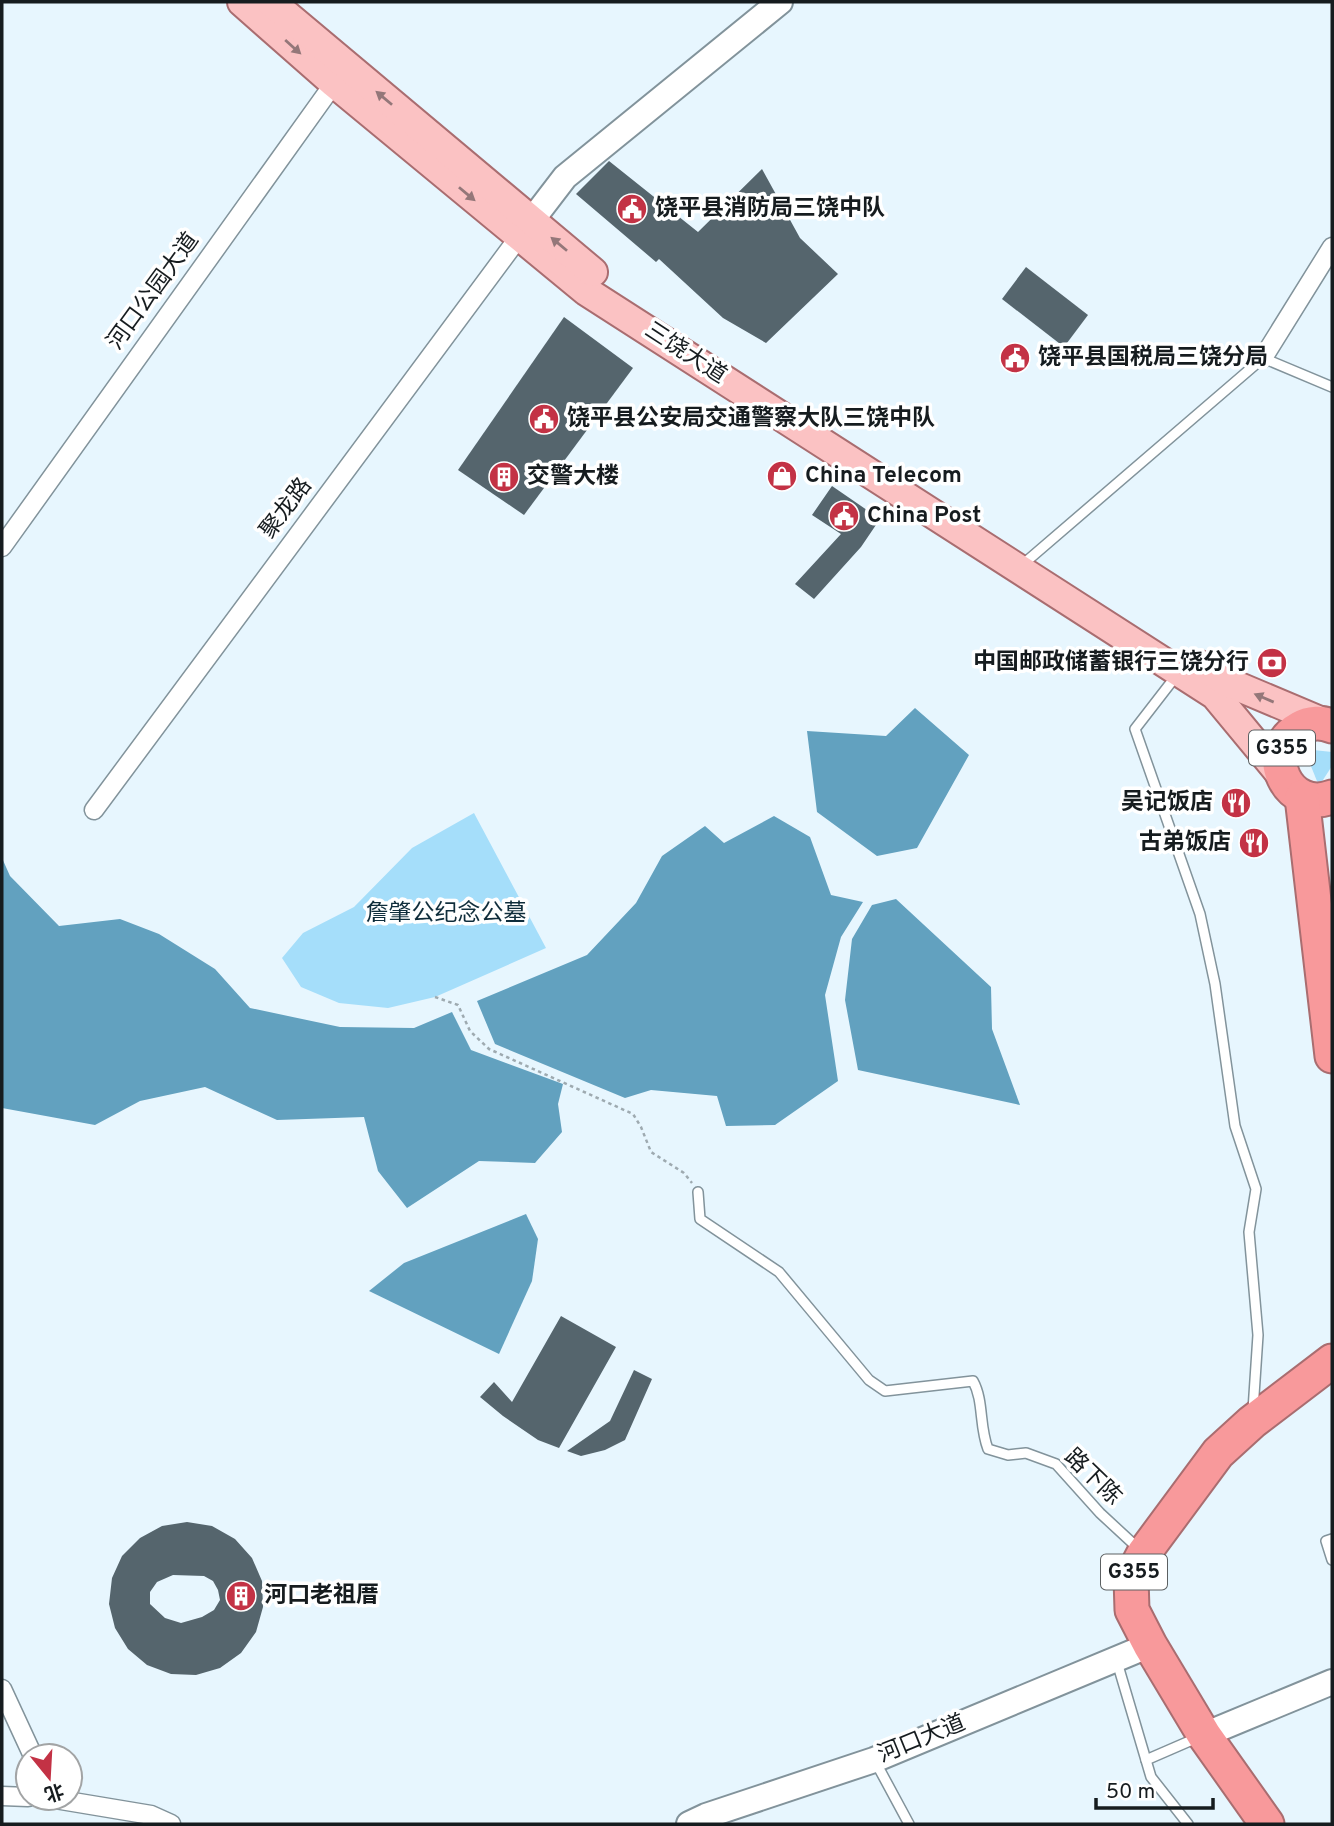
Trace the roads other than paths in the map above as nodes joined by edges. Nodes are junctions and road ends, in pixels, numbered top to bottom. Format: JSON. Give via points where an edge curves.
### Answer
{"nodes":[{"id":1,"x":242,"y":2,"type":"edge"},
{"id":2,"x":271,"y":2,"type":"edge"},
{"id":3,"x":780,"y":2,"type":"edge"},
{"id":4,"x":340,"y":75,"type":"junction"},
{"id":5,"x":525,"y":229,"type":"junction"},
{"id":6,"x":1332,"y":247,"type":"edge"},
{"id":7,"x":1263,"y":358,"type":"junction"},
{"id":8,"x":1332,"y":387,"type":"edge"},
{"id":9,"x":2,"y":547,"type":"edge"},
{"id":10,"x":1025,"y":562,"type":"junction"},
{"id":11,"x":1179,"y":672,"type":"junction"},
{"id":12,"x":1220,"y":688,"type":"junction"},
{"id":13,"x":1331,"y":725,"type":"edge"},
{"id":14,"x":1311,"y":792,"type":"edge"},
{"id":15,"x":94,"y":810,"type":"dead end"},
{"id":16,"x":1320,"y":875,"type":"junction"},
{"id":17,"x":1332,"y":909,"type":"edge"},
{"id":18,"x":1329,"y":996,"type":"edge"},
{"id":19,"x":1332,"y":1056,"type":"edge"},
{"id":20,"x":698,"y":1192,"type":"road end"},
{"id":21,"x":1332,"y":1361,"type":"edge"},
{"id":22,"x":1252,"y":1422,"type":"junction"},
{"id":23,"x":1332,"y":1539,"type":"edge"},
{"id":24,"x":1144,"y":1553,"type":"junction"},
{"id":25,"x":1332,"y":1560,"type":"edge"},
{"id":26,"x":1150,"y":1645,"type":"junction"},
{"id":27,"x":1117,"y":1660,"type":"junction"},
{"id":28,"x":1332,"y":1682,"type":"edge"},
{"id":29,"x":2,"y":1689,"type":"edge"},
{"id":30,"x":1204,"y":1734,"type":"junction"},
{"id":31,"x":27,"y":1742,"type":"edge"},
{"id":32,"x":874,"y":1760,"type":"junction"},
{"id":33,"x":1146,"y":1760,"type":"junction"},
{"id":34,"x":84,"y":1804,"type":"edge"},
{"id":35,"x":171,"y":1824,"type":"edge"},
{"id":36,"x":689,"y":1824,"type":"edge"},
{"id":37,"x":909,"y":1824,"type":"edge"},
{"id":38,"x":1188,"y":1824,"type":"edge"},
{"id":39,"x":1267,"y":1824,"type":"edge"}],
"edges":[{"from":1,"to":4,"type":"main road","name":"三饶大道","one_way":true},
{"from":2,"to":4,"type":"main road","name":"三饶大道"},
{"from":3,"to":5,"type":"street","via":[[565,177]]},
{"from":4,"to":5,"type":"main road","name":"三饶大道"},
{"from":4,"to":9,"type":"street","name":"河口公园大道"},
{"from":5,"to":10,"type":"main road","name":"三饶大道","via":[[586,291]]},
{"from":5,"to":15,"type":"street","name":"聚龙路"},
{"from":6,"to":7,"type":"street"},
{"from":7,"to":8,"type":"lane"},
{"from":7,"to":10,"type":"lane"},
{"from":10,"to":11,"type":"main road","name":"三饶大道"},
{"from":10,"to":12,"type":"main road","name":"三饶大道"},
{"from":11,"to":12,"type":"main road","name":"三饶大道"},
{"from":11,"to":22,"type":"lane","via":[[1135,729],[1199,914],[1215,984],[1235,1126],[1256,1189],[1249,1233],[1258,1335]]},
{"from":13,"to":12,"type":"main road","name":"三饶大道","one_way":true},
{"from":12,"to":14,"type":"main road","name":"三饶大道"},
{"from":13,"to":14,"type":"highway","number":"G355","via":[[1303,726],[1285,741],[1280,752],[1279,764]]},
{"from":14,"to":16,"type":"highway","number":"G355"},
{"from":16,"to":17,"type":"highway","number":"G355"},
{"from":16,"to":18,"type":"highway","number":"G355"},
{"from":18,"to":19,"type":"highway","number":"G355"},
{"from":20,"to":24,"type":"lane","name":"路下陈","via":[[701,1219],[779,1272],[869,1380],[885,1391],[973,1381],[980,1395],[982,1435],[988,1449],[1008,1455],[1026,1453],[1056,1464]]},
{"from":21,"to":22,"type":"highway","number":"G355"},
{"from":22,"to":24,"type":"highway","number":"G355","via":[[1218,1453]]},
{"from":23,"to":25,"type":"lane","via":[[1326,1541]]},
{"from":24,"to":26,"type":"highway","number":"G355","via":[[1131,1578],[1132,1610]]},
{"from":26,"to":27,"type":"street","name":"河口大道"},
{"from":26,"to":30,"type":"highway","number":"G355"},
{"from":27,"to":32,"type":"street","name":"河口大道"},
{"from":27,"to":33,"type":"lane"},
{"from":28,"to":30,"type":"street"},
{"from":29,"to":31,"type":"street"},
{"from":30,"to":33,"type":"lane"},
{"from":30,"to":39,"type":"highway","number":"G355"},
{"from":32,"to":36,"type":"street","name":"河口大道"},
{"from":32,"to":37,"type":"lane"},
{"from":33,"to":38,"type":"lane","via":[[1151,1777]]},
{"from":34,"to":35,"type":"street","via":[[150,1815]]}]}
